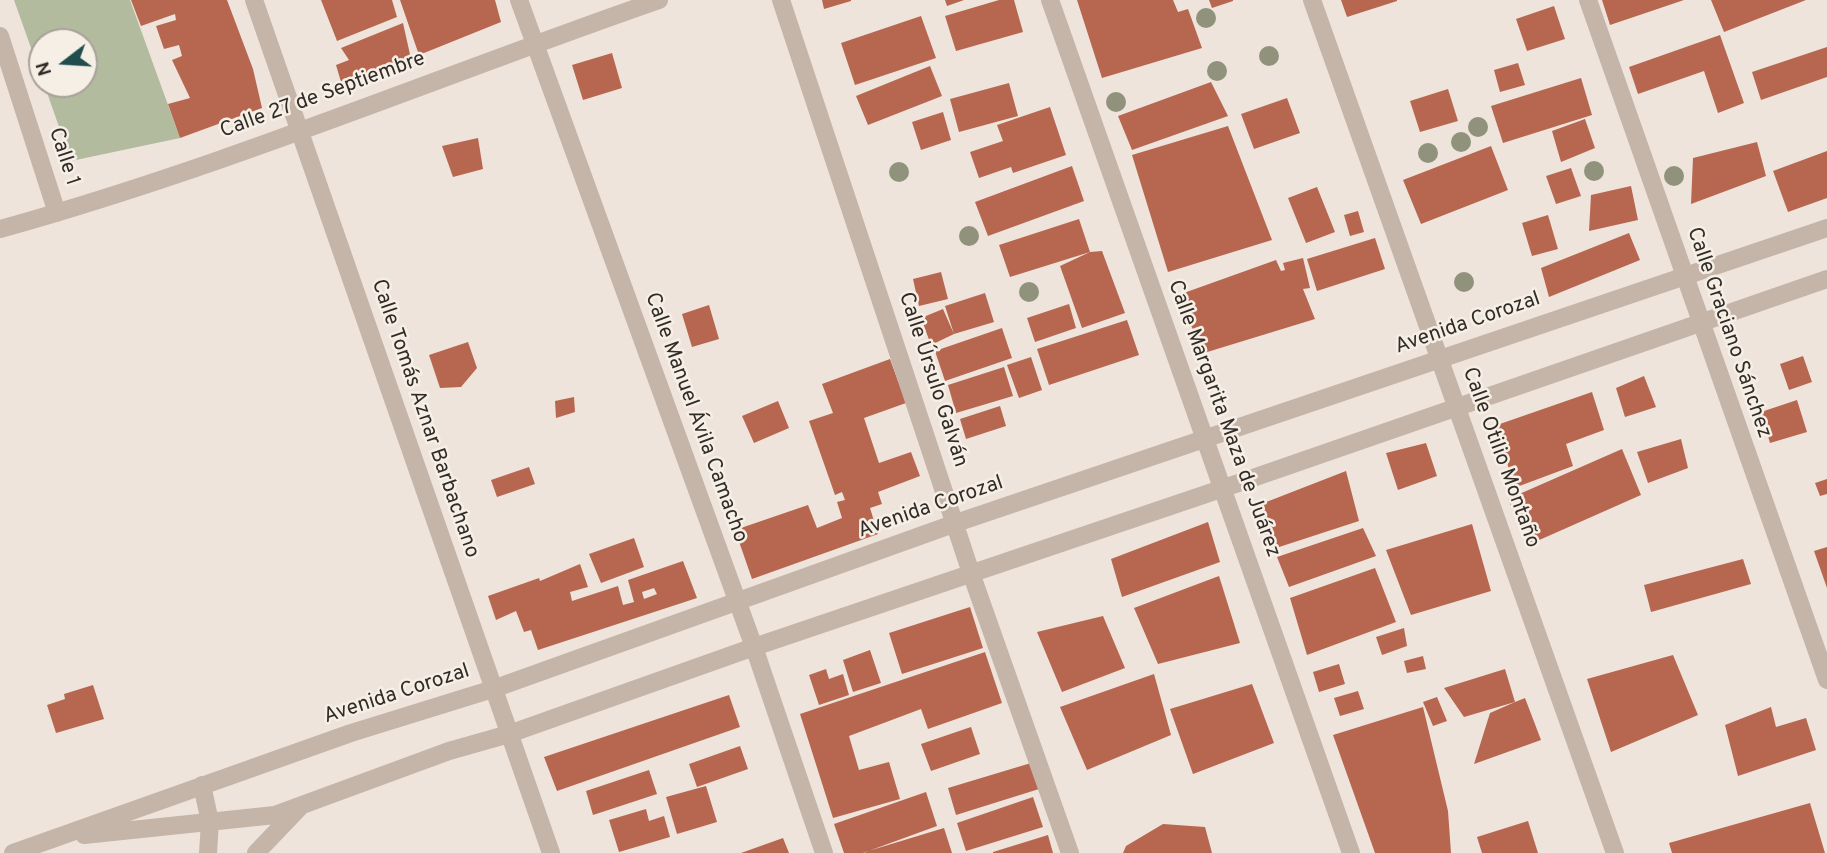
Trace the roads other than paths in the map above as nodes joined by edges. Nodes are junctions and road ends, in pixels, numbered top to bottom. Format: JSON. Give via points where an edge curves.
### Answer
{"nodes":[{"id":1,"x":254,"y":0,"type":"edge"},
{"id":2,"x":519,"y":0,"type":"edge"},
{"id":3,"x":659,"y":0,"type":"edge"},
{"id":4,"x":781,"y":0,"type":"edge"},
{"id":5,"x":1050,"y":0,"type":"edge"},
{"id":6,"x":1312,"y":0,"type":"edge"},
{"id":7,"x":1588,"y":0,"type":"edge"},
{"id":8,"x":0,"y":36,"type":"edge"},
{"id":9,"x":535,"y":43,"type":"junction"},
{"id":10,"x":301,"y":130,"type":"junction"},
{"id":11,"x":57,"y":213,"type":"junction"},
{"id":12,"x":1827,"y":228,"type":"edge"},
{"id":13,"x":0,"y":229,"type":"edge"},
{"id":14,"x":1684,"y":275,"type":"junction"},
{"id":15,"x":1827,"y":279,"type":"edge"},
{"id":16,"x":1700,"y":321,"type":"junction"},
{"id":17,"x":1440,"y":357,"type":"junction"},
{"id":18,"x":1458,"y":407,"type":"junction"},
{"id":19,"x":1206,"y":439,"type":"junction"},
{"id":20,"x":1224,"y":488,"type":"junction"},
{"id":21,"x":956,"y":523,"type":"junction"},
{"id":22,"x":971,"y":573,"type":"junction"},
{"id":23,"x":738,"y":603,"type":"junction"},
{"id":24,"x":754,"y":647,"type":"junction"},
{"id":25,"x":1827,"y":680,"type":"edge"},
{"id":26,"x":493,"y":689,"type":"junction"},
{"id":27,"x":509,"y":734,"type":"junction"},
{"id":28,"x":202,"y":785,"type":"junction"},
{"id":29,"x":302,"y":805,"type":"junction"},
{"id":30,"x":211,"y":822,"type":"junction"},
{"id":31,"x":53,"y":839,"type":"junction"},
{"id":32,"x":13,"y":853,"type":"edge"},
{"id":33,"x":208,"y":853,"type":"edge"},
{"id":34,"x":256,"y":853,"type":"edge"},
{"id":35,"x":551,"y":853,"type":"edge"},
{"id":36,"x":824,"y":853,"type":"edge"},
{"id":37,"x":1069,"y":853,"type":"edge"},
{"id":38,"x":1351,"y":853,"type":"edge"},
{"id":39,"x":1615,"y":853,"type":"edge"}],
"edges":[{"from":1,"to":10,"type":"street","name":"Calle Tomás Aznar Barbachano"},
{"from":2,"to":9,"type":"street","name":"Calle Manuel Ávila Camacho"},
{"from":3,"to":9,"type":"street","name":"Calle 27 de Septiembre"},
{"from":4,"to":21,"type":"street","name":"Calle Úrsulo Galván"},
{"from":5,"to":19,"type":"street","name":"Calle Margarita Maza de Juárez"},
{"from":6,"to":17,"type":"street","name":"Calle Otilio Montaño"},
{"from":7,"to":14,"type":"street","name":"Calle Graciano Sánchez"},
{"from":8,"to":11,"type":"street","name":"Calle 1"},
{"from":9,"to":10,"type":"street","name":"Calle 27 de Septiembre"},
{"from":9,"to":23,"type":"street","name":"Calle Manuel Ávila Camacho"},
{"from":10,"to":11,"type":"street","name":"Calle 27 de Septiembre"},
{"from":10,"to":26,"type":"street","name":"Calle Tomás Aznar Barbachano"},
{"from":11,"to":13,"type":"street","name":"Calle 27 de Septiembre"},
{"from":12,"to":14,"type":"street","name":"Avenida Corozal"},
{"from":14,"to":16,"type":"street","name":"Calle Graciano Sánchez"},
{"from":14,"to":17,"type":"street","name":"Avenida Corozal"},
{"from":15,"to":16,"type":"street","name":"Avenida Corozal"},
{"from":16,"to":18,"type":"street","name":"Avenida Corozal"},
{"from":16,"to":25,"type":"street","name":"Calle Graciano Sánchez"},
{"from":17,"to":18,"type":"street","name":"Calle Otilio Montaño"},
{"from":17,"to":19,"type":"street","name":"Avenida Corozal"},
{"from":18,"to":20,"type":"street","name":"Avenida Corozal"},
{"from":18,"to":39,"type":"street","name":"Calle Otilio Montaño"},
{"from":19,"to":20,"type":"street","name":"Calle Margarita Maza de Juárez"},
{"from":19,"to":21,"type":"street","name":"Avenida Corozal"},
{"from":20,"to":22,"type":"street","name":"Avenida Corozal"},
{"from":20,"to":38,"type":"street","name":"Calle Margarita Maza de Juárez"},
{"from":21,"to":22,"type":"street","name":"Calle Úrsulo Galván"},
{"from":21,"to":23,"type":"street","name":"Avenida Corozal"},
{"from":22,"to":24,"type":"street","name":"Avenida Corozal"},
{"from":22,"to":37,"type":"street","name":"Calle Úrsulo Galván"},
{"from":23,"to":24,"type":"street","name":"Calle Manuel Ávila Camacho"},
{"from":23,"to":26,"type":"street","name":"Avenida Corozal"},
{"from":24,"to":27,"type":"street","name":"Avenida Corozal"},
{"from":24,"to":36,"type":"street","name":"Calle Manuel Ávila Camacho"},
{"from":26,"to":27,"type":"street","name":"Calle Tomás Aznar Barbachano"},
{"from":26,"to":28,"type":"street","name":"Avenida Corozal"},
{"from":27,"to":29,"type":"street","name":"Avenida Corozal"},
{"from":27,"to":35,"type":"street","name":"Calle Tomás Aznar Barbachano"},
{"from":28,"to":30,"type":"street"},
{"from":28,"to":31,"type":"street","name":"Avenida Corozal"},
{"from":29,"to":30,"type":"street","name":"Avenida Corozal","via":[[275,815]]},
{"from":29,"to":34,"type":"street"},
{"from":30,"to":31,"type":"street","name":"Avenida Corozal"},
{"from":30,"to":33,"type":"street"},
{"from":31,"to":32,"type":"street","name":"Avenida Corozal"}]}
